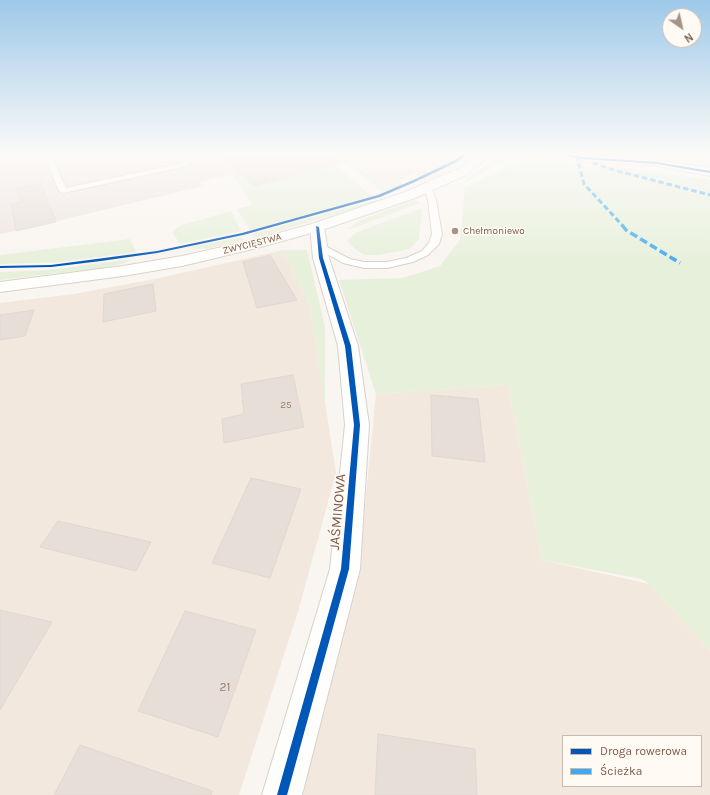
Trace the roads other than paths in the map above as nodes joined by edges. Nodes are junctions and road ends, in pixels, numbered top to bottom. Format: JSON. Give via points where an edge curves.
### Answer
{"nodes":[{"id":1,"x":62,"y":190,"type":"edge"},
{"id":2,"x":71,"y":190,"type":"edge"},
{"id":3,"x":423,"y":190,"type":"edge"},
{"id":4,"x":429,"y":190,"type":"edge"},
{"id":5,"x":318,"y":237,"type":"junction"},
{"id":6,"x":0,"y":287,"type":"edge"},
{"id":7,"x":282,"y":795,"type":"edge"}],
"edges":[{"from":1,"to":2,"type":"lane"},
{"from":3,"to":5,"type":"main road","name":"ZWYCIĘSTWA"},
{"from":4,"to":5,"type":"lane","via":[[437,234],[434,244],[425,253],[409,260],[387,265],[364,266],[347,261]]},
{"from":5,"to":6,"type":"main road","name":"ZWYCIĘSTWA","via":[[252,245],[182,261],[57,281]]},
{"from":5,"to":7,"type":"main road","name":"JAŚMINOWA","via":[[321,258],[348,346],[357,425],[345,569]]}]}
